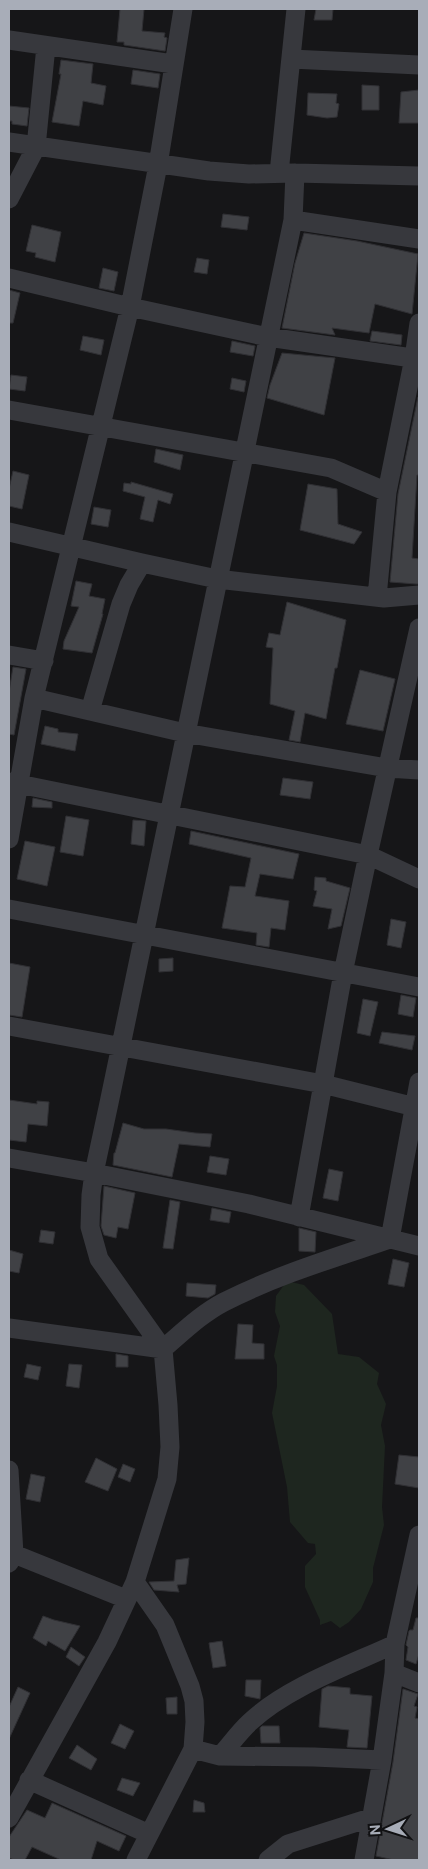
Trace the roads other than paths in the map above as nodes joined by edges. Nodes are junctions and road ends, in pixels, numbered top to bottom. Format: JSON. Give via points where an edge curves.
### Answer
{"nodes":[{"id":1,"x":183,"y":9,"type":"edge"},
{"id":2,"x":296,"y":9,"type":"edge"},
{"id":3,"x":9,"y":40,"type":"edge"},
{"id":4,"x":46,"y":46,"type":"junction"},
{"id":5,"x":291,"y":59,"type":"junction"},
{"id":6,"x":173,"y":64,"type":"junction"},
{"id":7,"x":419,"y":64,"type":"edge"},
{"id":8,"x":9,"y":142,"type":"edge"},
{"id":9,"x":36,"y":147,"type":"junction"},
{"id":10,"x":158,"y":165,"type":"junction"},
{"id":11,"x":287,"y":173,"type":"junction"},
{"id":12,"x":419,"y":176,"type":"edge"},
{"id":13,"x":9,"y":199,"type":"edge"},
{"id":14,"x":293,"y":220,"type":"junction"},
{"id":15,"x":419,"y":239,"type":"edge"},
{"id":16,"x":9,"y":278,"type":"edge"},
{"id":17,"x":130,"y":307,"type":"junction"},
{"id":18,"x":419,"y":323,"type":"edge"},
{"id":19,"x":268,"y":337,"type":"junction"},
{"id":20,"x":417,"y":359,"type":"edge"},
{"id":21,"x":9,"y":410,"type":"edge"},
{"id":22,"x":102,"y":426,"type":"junction"},
{"id":23,"x":245,"y":453,"type":"junction"},
{"id":24,"x":387,"y":492,"type":"junction"},
{"id":25,"x":9,"y":532,"type":"edge"},
{"id":26,"x":71,"y":546,"type":"junction"},
{"id":27,"x":142,"y":563,"type":"junction"},
{"id":28,"x":218,"y":579,"type":"junction"},
{"id":29,"x":419,"y":595,"type":"edge"},
{"id":30,"x":377,"y":597,"type":"junction"},
{"id":31,"x":419,"y":628,"type":"edge"},
{"id":32,"x":9,"y":654,"type":"edge"},
{"id":33,"x":44,"y":661,"type":"junction"},
{"id":34,"x":34,"y":698,"type":"junction"},
{"id":35,"x":90,"y":711,"type":"junction"},
{"id":36,"x":186,"y":733,"type":"junction"},
{"id":37,"x":387,"y":768,"type":"junction"},
{"id":38,"x":419,"y":770,"type":"edge"},
{"id":39,"x":14,"y":783,"type":"edge"},
{"id":40,"x":168,"y":814,"type":"junction"},
{"id":41,"x":9,"y":839,"type":"edge"},
{"id":42,"x":368,"y":855,"type":"junction"},
{"id":43,"x":419,"y":879,"type":"edge"},
{"id":44,"x":9,"y":909,"type":"edge"},
{"id":45,"x":143,"y":935,"type":"junction"},
{"id":46,"x":343,"y":973,"type":"junction"},
{"id":47,"x":419,"y":987,"type":"edge"},
{"id":48,"x":9,"y":1026,"type":"edge"},
{"id":49,"x":120,"y":1046,"type":"junction"},
{"id":50,"x":419,"y":1082,"type":"edge"},
{"id":51,"x":323,"y":1084,"type":"junction"},
{"id":52,"x":417,"y":1107,"type":"edge"},
{"id":53,"x":9,"y":1158,"type":"edge"},
{"id":54,"x":94,"y":1173,"type":"junction"},
{"id":55,"x":299,"y":1217,"type":"junction"},
{"id":56,"x":390,"y":1239,"type":"junction"},
{"id":57,"x":419,"y":1246,"type":"edge"},
{"id":58,"x":9,"y":1328,"type":"edge"},
{"id":59,"x":163,"y":1348,"type":"junction"},
{"id":60,"x":9,"y":1470,"type":"edge"},
{"id":61,"x":419,"y":1535,"type":"edge"},
{"id":62,"x":11,"y":1558,"type":"edge"},
{"id":63,"x":135,"y":1582,"type":"junction"},
{"id":64,"x":126,"y":1599,"type":"junction"},
{"id":65,"x":395,"y":1644,"type":"junction"},
{"id":66,"x":394,"y":1673,"type":"junction"},
{"id":67,"x":419,"y":1683,"type":"edge"},
{"id":68,"x":193,"y":1749,"type":"junction"},
{"id":69,"x":220,"y":1756,"type":"junction"},
{"id":70,"x":382,"y":1760,"type":"junction"},
{"id":71,"x":29,"y":1780,"type":"junction"},
{"id":72,"x":9,"y":1818,"type":"edge"},
{"id":73,"x":370,"y":1818,"type":"junction"},
{"id":74,"x":149,"y":1834,"type":"junction"},
{"id":75,"x":136,"y":1860,"type":"edge"},
{"id":76,"x":268,"y":1860,"type":"edge"},
{"id":77,"x":364,"y":1860,"type":"edge"}],
"edges":[{"from":1,"to":6,"type":"street"},
{"from":2,"to":5,"type":"street"},
{"from":3,"to":4,"type":"street"},
{"from":4,"to":6,"type":"street"},
{"from":4,"to":9,"type":"street"},
{"from":5,"to":7,"type":"street"},
{"from":5,"to":11,"type":"street"},
{"from":6,"to":10,"type":"street"},
{"from":8,"to":9,"type":"street"},
{"from":9,"to":10,"type":"street"},
{"from":9,"to":13,"type":"street"},
{"from":10,"to":11,"type":"street","via":[[233,173]]},
{"from":10,"to":17,"type":"street"},
{"from":11,"to":12,"type":"street"},
{"from":11,"to":14,"type":"street"},
{"from":14,"to":15,"type":"street"},
{"from":14,"to":19,"type":"street"},
{"from":16,"to":17,"type":"street"},
{"from":17,"to":19,"type":"street"},
{"from":17,"to":22,"type":"street"},
{"from":18,"to":20,"type":"street"},
{"from":19,"to":20,"type":"street"},
{"from":19,"to":23,"type":"street"},
{"from":20,"to":24,"type":"street"},
{"from":21,"to":22,"type":"street"},
{"from":22,"to":23,"type":"street"},
{"from":22,"to":26,"type":"street"},
{"from":23,"to":24,"type":"street","via":[[331,468]]},
{"from":23,"to":28,"type":"street"},
{"from":24,"to":30,"type":"street"},
{"from":25,"to":26,"type":"street"},
{"from":26,"to":27,"type":"street"},
{"from":26,"to":33,"type":"street"},
{"from":27,"to":28,"type":"street"},
{"from":27,"to":35,"type":"street","via":[[120,604]]},
{"from":28,"to":30,"type":"street"},
{"from":28,"to":36,"type":"street"},
{"from":29,"to":30,"type":"street"},
{"from":31,"to":37,"type":"street"},
{"from":32,"to":33,"type":"street"},
{"from":33,"to":34,"type":"street"},
{"from":34,"to":35,"type":"street"},
{"from":34,"to":39,"type":"street"},
{"from":35,"to":36,"type":"street"},
{"from":36,"to":37,"type":"street"},
{"from":36,"to":40,"type":"street"},
{"from":37,"to":38,"type":"street"},
{"from":37,"to":42,"type":"street"},
{"from":39,"to":40,"type":"street"},
{"from":39,"to":41,"type":"street"},
{"from":40,"to":42,"type":"street"},
{"from":40,"to":45,"type":"street"},
{"from":42,"to":43,"type":"street"},
{"from":42,"to":46,"type":"street"},
{"from":44,"to":45,"type":"street"},
{"from":45,"to":46,"type":"street"},
{"from":45,"to":49,"type":"street"},
{"from":46,"to":47,"type":"street"},
{"from":46,"to":51,"type":"street"},
{"from":48,"to":49,"type":"street"},
{"from":49,"to":51,"type":"street"},
{"from":49,"to":54,"type":"street"},
{"from":50,"to":52,"type":"street"},
{"from":51,"to":52,"type":"street"},
{"from":51,"to":55,"type":"street"},
{"from":52,"to":56,"type":"street"},
{"from":53,"to":54,"type":"street"},
{"from":54,"to":55,"type":"street"},
{"from":54,"to":59,"type":"street","via":[[90,1228],[99,1259]]},
{"from":55,"to":56,"type":"street"},
{"from":56,"to":57,"type":"street"},
{"from":56,"to":59,"type":"street","via":[[291,1273],[224,1302]]},
{"from":58,"to":59,"type":"street"},
{"from":59,"to":63,"type":"street","via":[[169,1430],[167,1479]]},
{"from":60,"to":62,"type":"street"},
{"from":61,"to":65,"type":"street"},
{"from":62,"to":64,"type":"street"},
{"from":63,"to":64,"type":"street"},
{"from":63,"to":68,"type":"street","via":[[165,1624],[190,1686],[195,1708]]},
{"from":64,"to":71,"type":"street","via":[[107,1642]]},
{"from":65,"to":66,"type":"street"},
{"from":65,"to":69,"type":"street","via":[[276,1702],[250,1722]]},
{"from":66,"to":67,"type":"street"},
{"from":66,"to":70,"type":"street"},
{"from":68,"to":69,"type":"street"},
{"from":68,"to":74,"type":"street"},
{"from":69,"to":70,"type":"street"},
{"from":70,"to":73,"type":"street"},
{"from":71,"to":72,"type":"street"},
{"from":71,"to":74,"type":"street"},
{"from":73,"to":76,"type":"street","via":[[288,1844]]},
{"from":73,"to":77,"type":"street"},
{"from":74,"to":75,"type":"street"}]}
